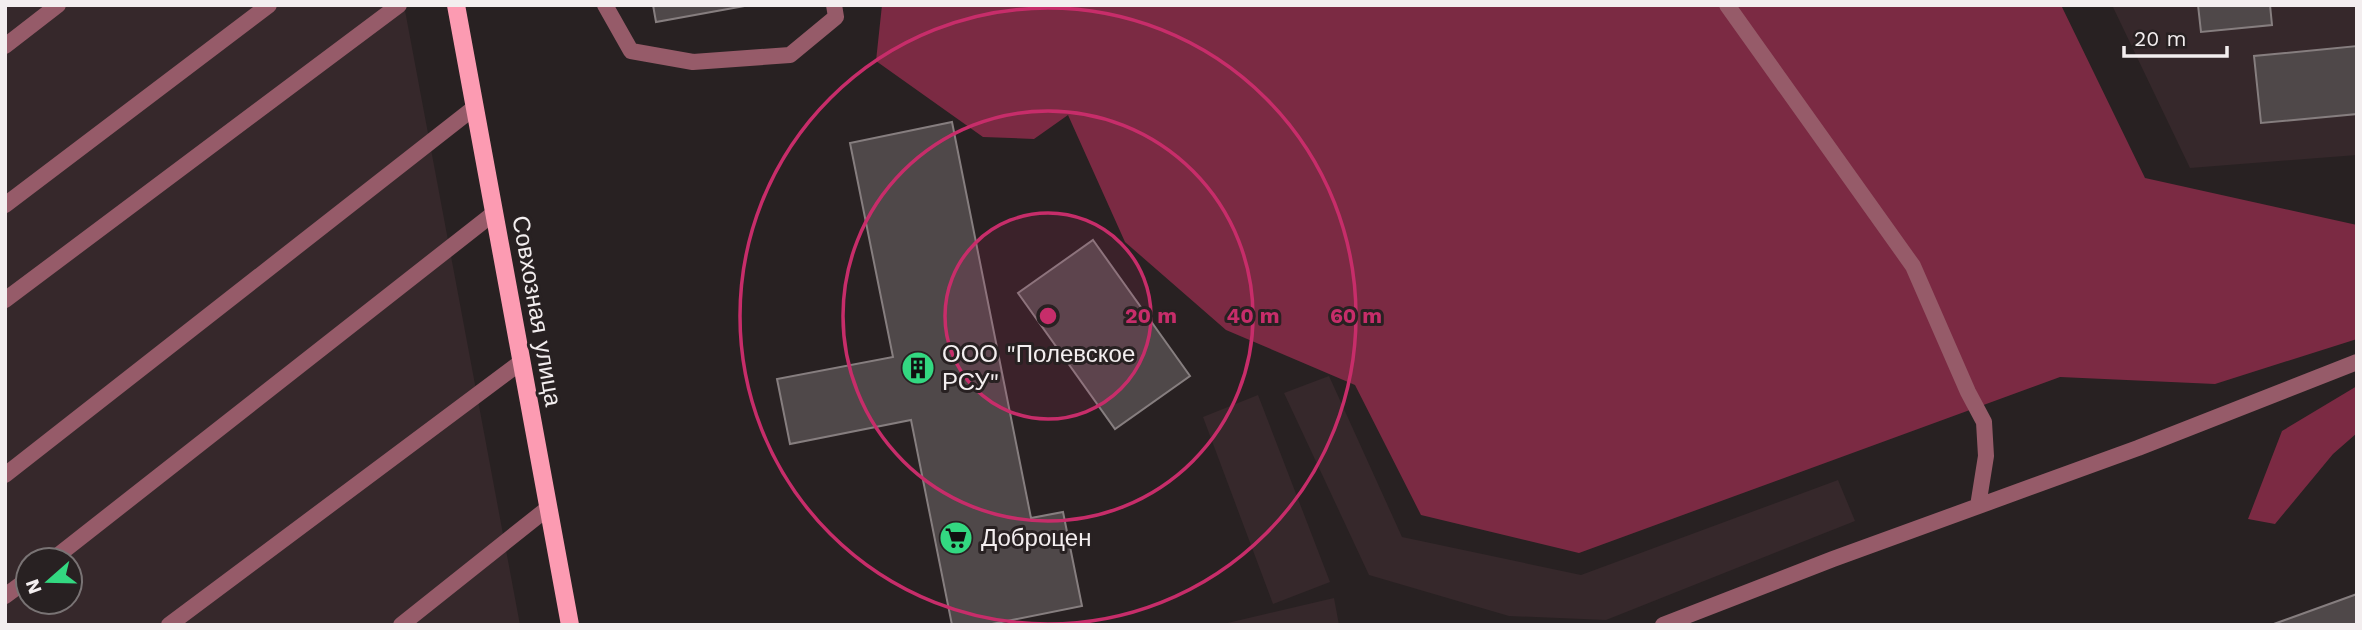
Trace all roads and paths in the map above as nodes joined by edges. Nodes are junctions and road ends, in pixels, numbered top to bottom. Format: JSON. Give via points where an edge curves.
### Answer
{"nodes":[{"id":1,"x":58,"y":5,"type":"edge"},
{"id":2,"x":269,"y":5,"type":"edge"},
{"id":3,"x":399,"y":5,"type":"edge"},
{"id":4,"x":456,"y":5,"type":"edge"},
{"id":5,"x":605,"y":5,"type":"edge"},
{"id":6,"x":834,"y":5,"type":"edge"},
{"id":7,"x":1727,"y":5,"type":"edge"},
{"id":8,"x":5,"y":46,"type":"edge"},
{"id":9,"x":475,"y":107,"type":"junction"},
{"id":10,"x":5,"y":205,"type":"edge"},
{"id":11,"x":494,"y":213,"type":"junction"},
{"id":12,"x":5,"y":300,"type":"edge"},
{"id":13,"x":521,"y":362,"type":"junction"},
{"id":14,"x":2357,"y":362,"type":"edge"},
{"id":15,"x":5,"y":475,"type":"edge"},
{"id":16,"x":1978,"y":506,"type":"junction"},
{"id":17,"x":548,"y":508,"type":"junction"},
{"id":18,"x":70,"y":546,"type":"edge"},
{"id":19,"x":169,"y":625,"type":"edge"},
{"id":20,"x":401,"y":625,"type":"edge"},
{"id":21,"x":570,"y":625,"type":"edge"},
{"id":22,"x":1663,"y":625,"type":"edge"}],
"edges":[{"from":1,"to":8,"type":"lane"},
{"from":2,"to":10,"type":"lane"},
{"from":3,"to":12,"type":"lane"},
{"from":4,"to":9,"type":"main road","name":"Совхозная улица"},
{"from":5,"to":6,"type":"lane","via":[[631,51],[693,62],[790,55],[836,17]]},
{"from":7,"to":16,"type":"lane","via":[[1913,266],[1984,422],[1986,456]]},
{"from":9,"to":11,"type":"main road","name":"Совхозная улица"},
{"from":9,"to":15,"type":"lane"},
{"from":11,"to":13,"type":"main road","name":"Совхозная улица"},
{"from":11,"to":18,"type":"lane"},
{"from":13,"to":17,"type":"main road","name":"Совхозная улица"},
{"from":13,"to":19,"type":"lane"},
{"from":14,"to":16,"type":"lane"},
{"from":16,"to":22,"type":"lane"},
{"from":17,"to":20,"type":"lane"},
{"from":17,"to":21,"type":"main road","name":"Совхозная улица"}]}
